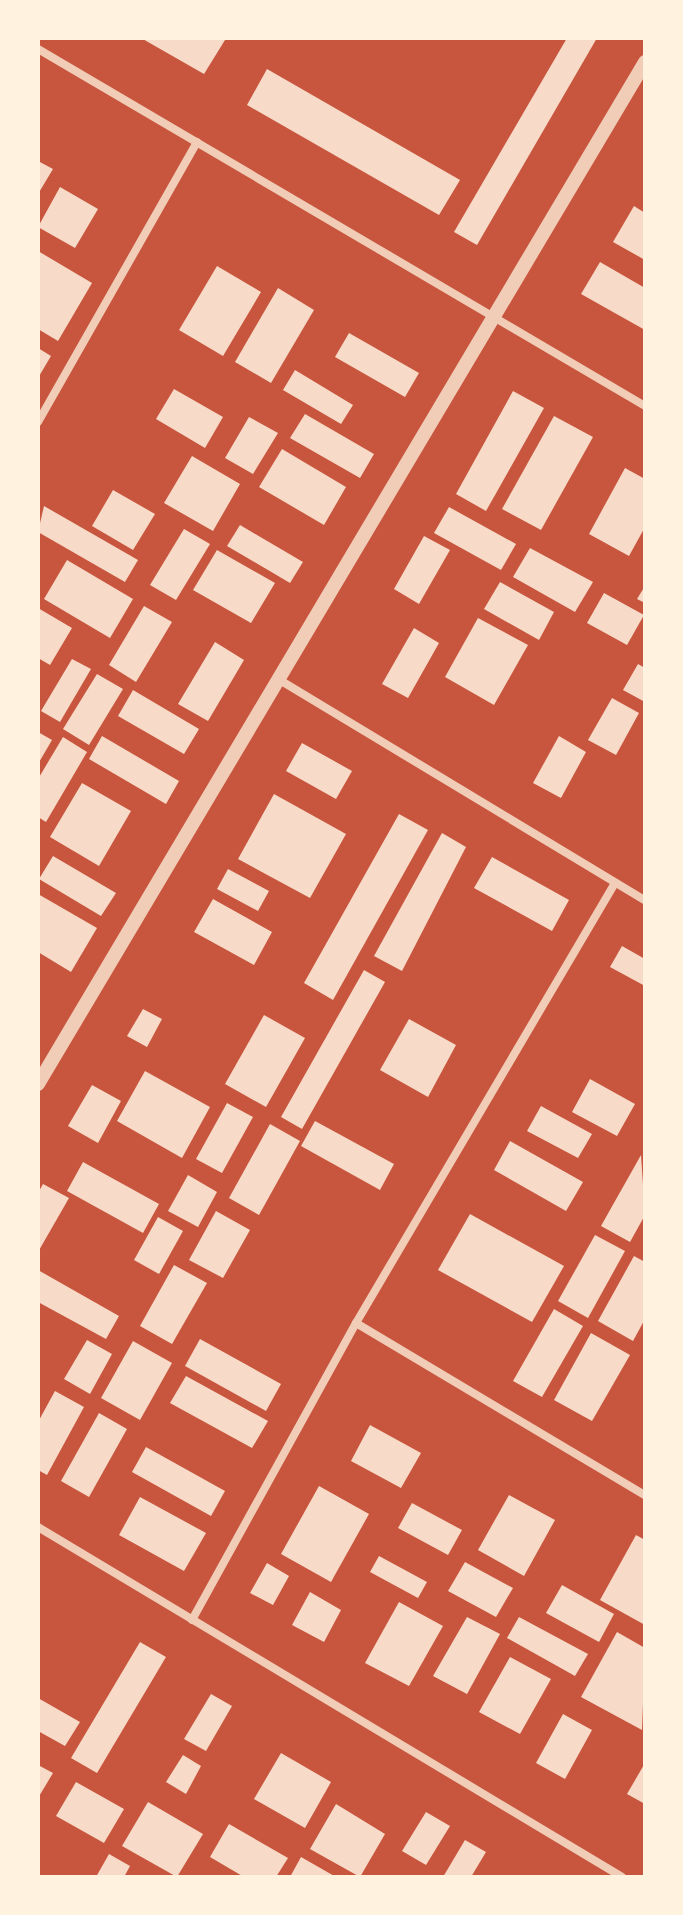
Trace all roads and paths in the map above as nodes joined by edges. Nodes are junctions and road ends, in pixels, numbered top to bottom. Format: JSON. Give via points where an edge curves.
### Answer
{"nodes":[{"id":1,"x":38,"y":49,"type":"edge"},
{"id":2,"x":645,"y":62,"type":"edge"},
{"id":3,"x":197,"y":142,"type":"junction"},
{"id":4,"x":497,"y":319,"type":"junction"},
{"id":5,"x":645,"y":406,"type":"edge"},
{"id":6,"x":38,"y":422,"type":"edge"},
{"id":7,"x":283,"y":682,"type":"junction"},
{"id":8,"x":615,"y":883,"type":"junction"},
{"id":9,"x":645,"y":900,"type":"edge"},
{"id":10,"x":38,"y":1084,"type":"edge"},
{"id":11,"x":356,"y":1323,"type":"junction"},
{"id":12,"x":645,"y":1495,"type":"edge"},
{"id":13,"x":38,"y":1527,"type":"edge"},
{"id":14,"x":192,"y":1620,"type":"junction"},
{"id":15,"x":622,"y":1877,"type":"edge"}],
"edges":[{"from":1,"to":3,"type":"street"},
{"from":2,"to":4,"type":"street"},
{"from":3,"to":4,"type":"street"},
{"from":3,"to":6,"type":"street"},
{"from":4,"to":5,"type":"street"},
{"from":4,"to":7,"type":"street"},
{"from":7,"to":8,"type":"street"},
{"from":7,"to":10,"type":"street"},
{"from":8,"to":9,"type":"street"},
{"from":8,"to":11,"type":"street"},
{"from":11,"to":12,"type":"street"},
{"from":11,"to":14,"type":"street"},
{"from":13,"to":14,"type":"street"},
{"from":14,"to":15,"type":"street"}]}
